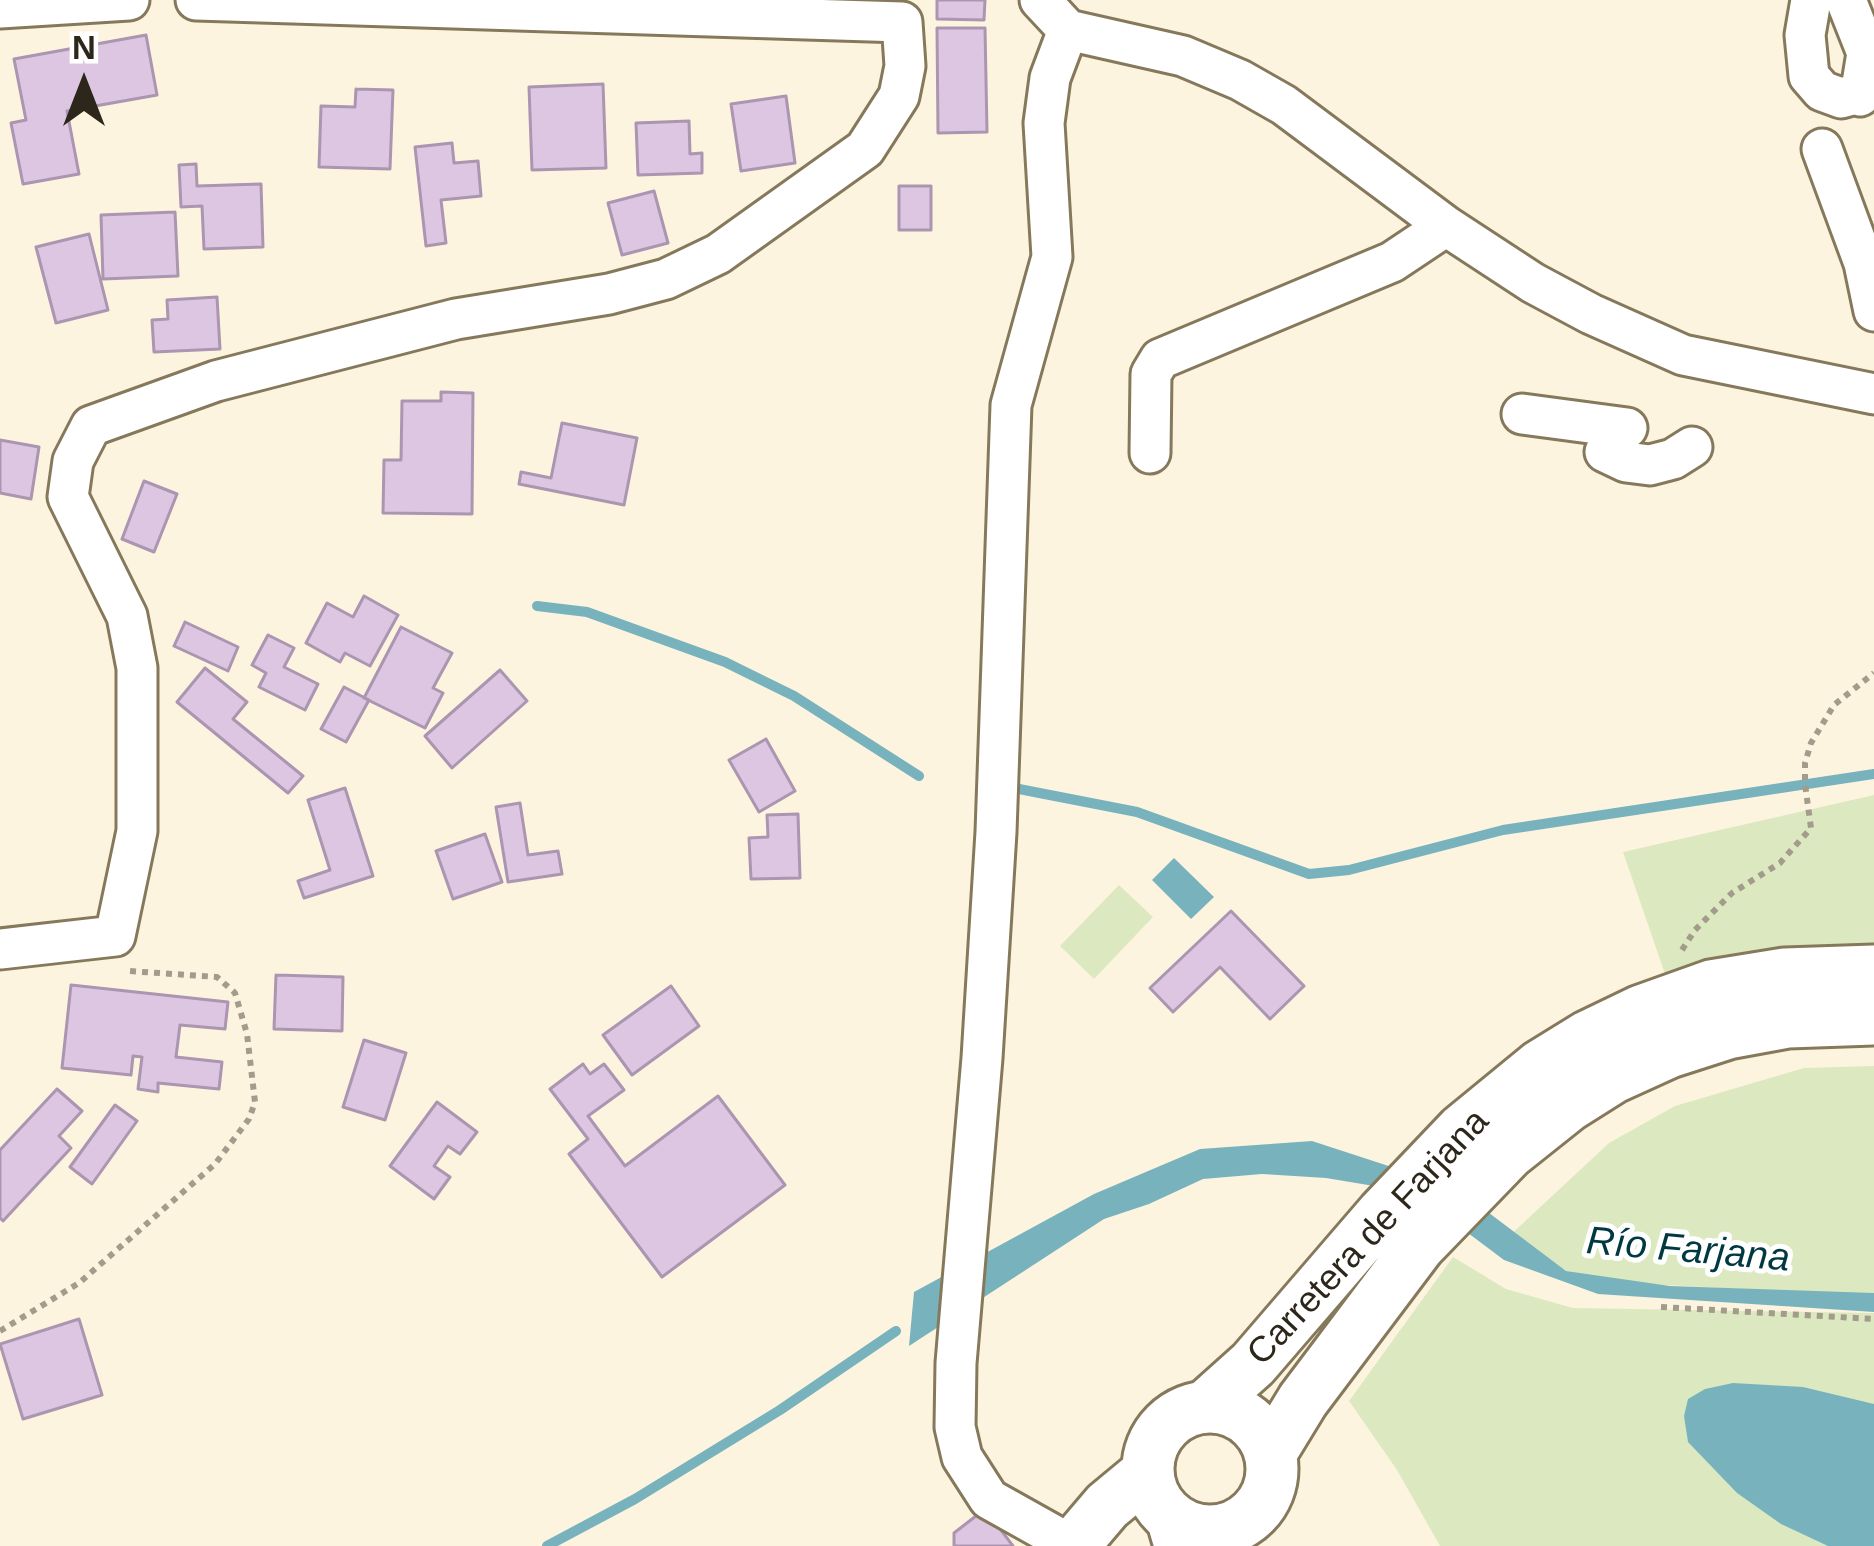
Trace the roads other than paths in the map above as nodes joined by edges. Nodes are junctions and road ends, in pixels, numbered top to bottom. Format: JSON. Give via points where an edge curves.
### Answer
{"nodes":[{"id":1,"x":129,"y":0,"type":"edge"},
{"id":2,"x":196,"y":0,"type":"edge"},
{"id":3,"x":840,"y":0,"type":"edge"},
{"id":4,"x":1040,"y":0,"type":"edge"},
{"id":5,"x":1811,"y":0,"type":"edge"},
{"id":6,"x":1846,"y":0,"type":"edge"},
{"id":7,"x":571,"y":5,"type":"edge"},
{"id":8,"x":0,"y":8,"type":"edge"},
{"id":9,"x":789,"y":22,"type":"junction"},
{"id":10,"x":1067,"y":30,"type":"junction"},
{"id":11,"x":1867,"y":93,"type":"edge"},
{"id":12,"x":1822,"y":149,"type":"dead end"},
{"id":13,"x":1446,"y":226,"type":"junction"},
{"id":14,"x":1874,"y":311,"type":"edge"},
{"id":15,"x":1874,"y":394,"type":"edge"},
{"id":16,"x":1522,"y":414,"type":"dead end"},
{"id":17,"x":1692,"y":447,"type":"dead end"},
{"id":18,"x":1150,"y":453,"type":"dead end"},
{"id":19,"x":0,"y":950,"type":"edge"},
{"id":20,"x":1874,"y":971,"type":"edge"},
{"id":21,"x":1874,"y":1019,"type":"edge"},
{"id":22,"x":1401,"y":1230,"type":"junction"},
{"id":23,"x":1205,"y":1407,"type":"junction"},
{"id":24,"x":1270,"y":1454,"type":"junction"},
{"id":25,"x":1148,"y":1472,"type":"junction"},
{"id":26,"x":1168,"y":1536,"type":"edge"},
{"id":27,"x":1073,"y":1546,"type":"edge"}],
"edges":[{"from":1,"to":8,"type":"street"},
{"from":2,"to":7,"type":"street"},
{"from":3,"to":9,"type":"street"},
{"from":4,"to":10,"type":"street"},
{"from":5,"to":11,"type":"street","via":[[1809,76],[1841,98]]},
{"from":6,"to":11,"type":"street","via":[[1867,53]]},
{"from":7,"to":9,"type":"street"},
{"from":9,"to":19,"type":"street","via":[[902,22],[899,96],[865,149],[718,254],[609,294],[456,319],[216,381],[92,426],[73,461],[68,497],[127,616],[137,668],[137,831],[115,936]]},
{"from":10,"to":13,"type":"street","via":[[1183,56],[1240,80]]},
{"from":10,"to":27,"type":"street","via":[[1045,123],[1052,257],[1011,405],[998,788],[955,1427],[988,1499]]},
{"from":12,"to":14,"type":"street"},
{"from":13,"to":15,"type":"street","via":[[1533,283],[1683,355]]},
{"from":13,"to":18,"type":"street","via":[[1392,262],[1160,359],[1151,374]]},
{"from":16,"to":17,"type":"street","via":[[1616,440],[1626,462],[1673,459]]},
{"from":20,"to":22,"type":"main road","name":"Carretera de Farjana","via":[[1712,986],[1587,1036],[1462,1130]]},
{"from":21,"to":22,"type":"main road","name":"Carretera de Farjana","via":[[1788,1022],[1669,1052],[1568,1106]]},
{"from":22,"to":23,"type":"main road","name":"Carretera de Farjana"},
{"from":22,"to":24,"type":"main road","name":"Carretera de Farjana"},
{"from":23,"to":24,"type":"main road","name":"Carretera de Farjana","via":[[1253,1424]]},
{"from":23,"to":25,"type":"main road","name":"Carretera de Farjana","via":[[1170,1421]]},
{"from":24,"to":26,"type":"main road","name":"Carretera de Farjana","via":[[1268,1490],[1248,1518]]},
{"from":25,"to":26,"type":"main road","name":"Carretera de Farjana"},
{"from":25,"to":27,"type":"main road","name":"Carretera de Farjana"}]}
